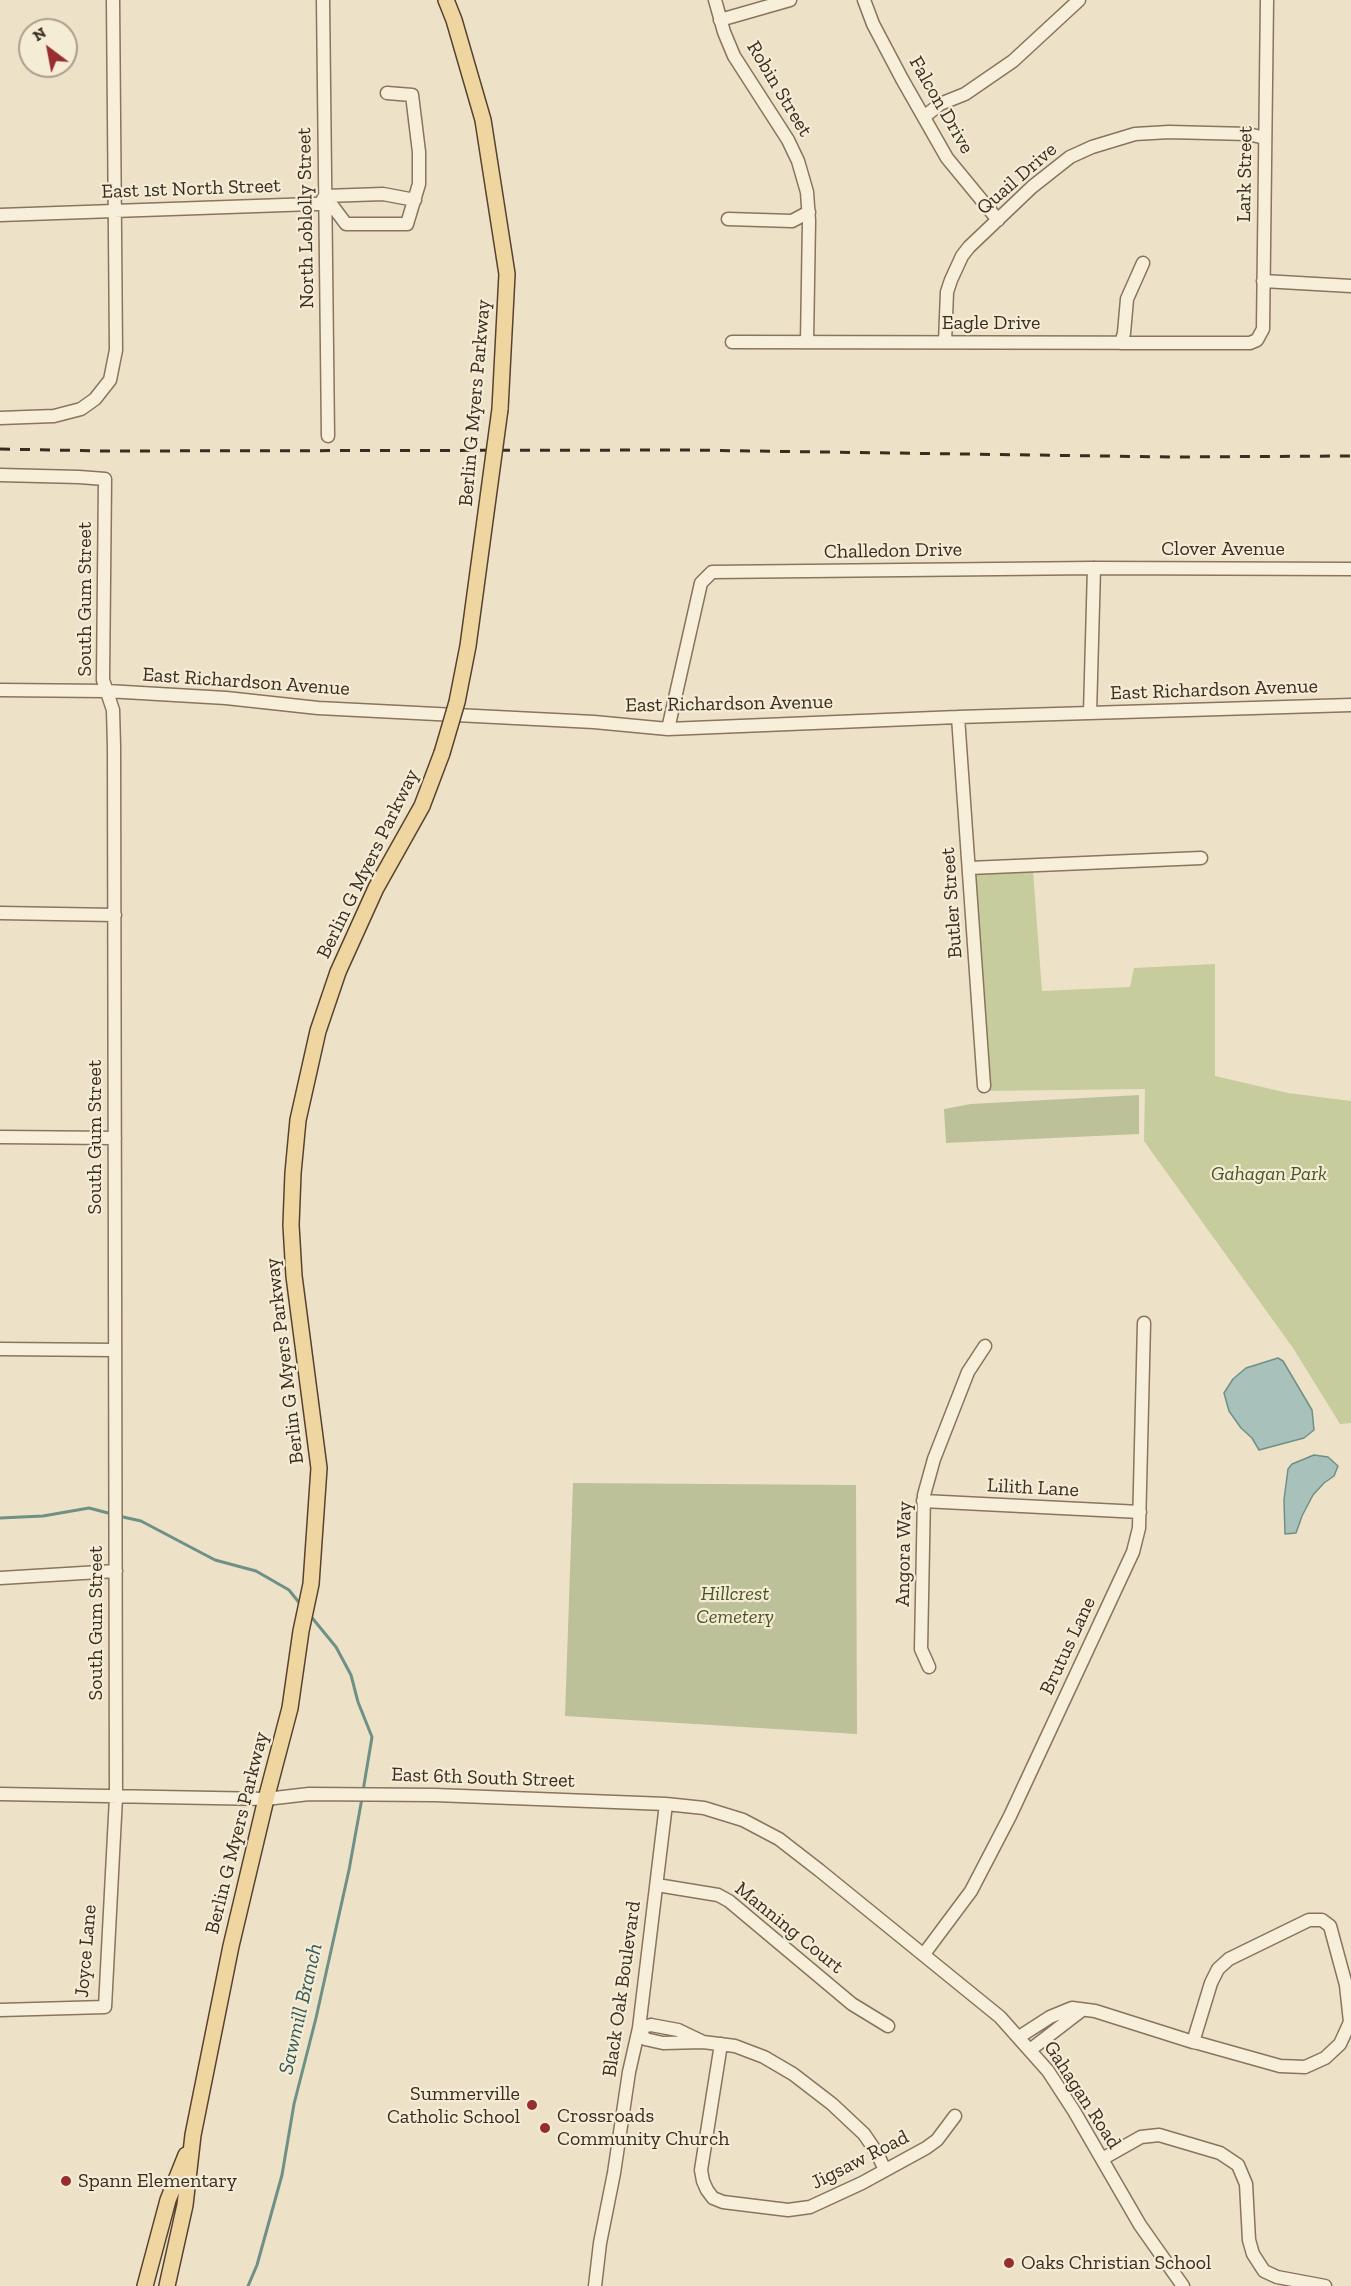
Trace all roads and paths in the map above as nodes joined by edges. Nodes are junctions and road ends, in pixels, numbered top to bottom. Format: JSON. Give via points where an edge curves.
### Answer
{"nodes":[{"id":1,"x":113,"y":0,"type":"edge"},
{"id":2,"x":323,"y":0,"type":"edge"},
{"id":3,"x":446,"y":0,"type":"edge"},
{"id":4,"x":715,"y":0,"type":"edge"},
{"id":5,"x":790,"y":0,"type":"edge"},
{"id":6,"x":864,"y":0,"type":"edge"},
{"id":7,"x":1079,"y":0,"type":"edge"},
{"id":8,"x":1267,"y":0,"type":"edge"},
{"id":9,"x":720,"y":20,"type":"junction"},
{"id":10,"x":387,"y":93,"type":"dead end"},
{"id":11,"x":924,"y":117,"type":"junction"},
{"id":12,"x":1265,"y":138,"type":"junction"},
{"id":13,"x":325,"y":196,"type":"junction"},
{"id":14,"x":415,"y":200,"type":"junction"},
{"id":15,"x":115,"y":211,"type":"junction"},
{"id":16,"x":809,"y":212,"type":"junction"},
{"id":17,"x":0,"y":215,"type":"edge"},
{"id":18,"x":728,"y":219,"type":"dead end"},
{"id":19,"x":998,"y":220,"type":"junction"},
{"id":20,"x":1143,"y":263,"type":"dead end"},
{"id":21,"x":1263,"y":281,"type":"junction"},
{"id":22,"x":1351,"y":286,"type":"edge"},
{"id":23,"x":732,"y":342,"type":"dead end"},
{"id":24,"x":807,"y":342,"type":"junction"},
{"id":25,"x":945,"y":342,"type":"junction"},
{"id":26,"x":1121,"y":343,"type":"junction"},
{"id":27,"x":1250,"y":343,"type":"joint"},
{"id":28,"x":0,"y":418,"type":"edge"},
{"id":29,"x":328,"y":436,"type":"dead end"},
{"id":30,"x":0,"y":476,"type":"edge"},
{"id":31,"x":1094,"y":568,"type":"junction"},
{"id":32,"x":1351,"y":569,"type":"edge"},
{"id":33,"x":0,"y":690,"type":"edge"},
{"id":34,"x":107,"y":691,"type":"junction"},
{"id":35,"x":1351,"y":705,"type":"edge"},
{"id":36,"x":1090,"y":713,"type":"junction"},
{"id":37,"x":958,"y":717,"type":"junction"},
{"id":38,"x":668,"y":729,"type":"junction"},
{"id":39,"x":1201,"y":858,"type":"dead end"},
{"id":40,"x":969,"y":868,"type":"junction"},
{"id":41,"x":0,"y":914,"type":"edge"},
{"id":42,"x":115,"y":915,"type":"junction"},
{"id":43,"x":984,"y":1086,"type":"dead end"},
{"id":44,"x":0,"y":1137,"type":"edge"},
{"id":45,"x":115,"y":1138,"type":"junction"},
{"id":46,"x":1144,"y":1323,"type":"dead end"},
{"id":47,"x":986,"y":1346,"type":"dead end"},
{"id":48,"x":0,"y":1349,"type":"edge"},
{"id":49,"x":115,"y":1350,"type":"junction"},
{"id":50,"x":923,"y":1501,"type":"junction"},
{"id":51,"x":1140,"y":1512,"type":"junction"},
{"id":52,"x":116,"y":1571,"type":"junction"},
{"id":53,"x":0,"y":1578,"type":"edge"},
{"id":54,"x":929,"y":1667,"type":"dead end"},
{"id":55,"x":0,"y":1794,"type":"edge"},
{"id":56,"x":116,"y":1797,"type":"junction"},
{"id":57,"x":266,"y":1799,"type":"junction"},
{"id":58,"x":666,"y":1804,"type":"junction"},
{"id":59,"x":657,"y":1885,"type":"junction"},
{"id":60,"x":922,"y":1952,"type":"junction"},
{"id":61,"x":0,"y":2010,"type":"edge"},
{"id":62,"x":1082,"y":2010,"type":"junction"},
{"id":63,"x":1350,"y":2014,"type":"edge"},
{"id":64,"x":888,"y":2026,"type":"dead end"},
{"id":65,"x":639,"y":2028,"type":"junction"},
{"id":66,"x":1019,"y":2037,"type":"junction"},
{"id":67,"x":1193,"y":2042,"type":"junction"},
{"id":68,"x":721,"y":2044,"type":"junction"},
{"id":69,"x":1030,"y":2050,"type":"junction"},
{"id":70,"x":955,"y":2116,"type":"dead end"},
{"id":71,"x":193,"y":2136,"type":"junction"},
{"id":72,"x":1102,"y":2159,"type":"junction"},
{"id":73,"x":885,"y":2170,"type":"junction"},
{"id":74,"x":145,"y":2286,"type":"edge"},
{"id":75,"x":167,"y":2286,"type":"edge"},
{"id":76,"x":595,"y":2286,"type":"edge"},
{"id":77,"x":1183,"y":2286,"type":"edge"},
{"id":78,"x":1325,"y":2286,"type":"edge"}],
"edges":[{"from":1,"to":15,"type":"street"},
{"from":2,"to":13,"type":"street","name":"North Loblolly Street"},
{"from":3,"to":57,"type":"main road","name":"Berlin G Myers Parkway","bridge":true,"via":[[483,120],[507,273],[500,409],[457,702],[422,806],[376,888],[338,972],[318,1031],[298,1120],[291,1226],[294,1276],[320,1468],[311,1584],[290,1708]]},
{"from":4,"to":9,"type":"street","name":"Robin Street"},
{"from":5,"to":9,"type":"street"},
{"from":6,"to":11,"type":"street","name":"Falcon Drive"},
{"from":7,"to":11,"type":"street","via":[[1013,61]]},
{"from":8,"to":12,"type":"street","name":"Lark Street"},
{"from":9,"to":16,"type":"street","name":"Robin Street","via":[[734,56],[794,150]]},
{"from":10,"to":14,"type":"street","via":[[412,95],[419,152]]},
{"from":11,"to":19,"type":"street","name":"Falcon Drive","via":[[947,158]]},
{"from":12,"to":19,"type":"street","name":"Quail Drive","via":[[1169,132],[1124,136],[1070,157]]},
{"from":12,"to":21,"type":"street","name":"Lark Street"},
{"from":13,"to":14,"type":"street","name":"East 1st North Street","via":[[383,194]]},
{"from":13,"to":14,"type":"street","via":[[346,224],[407,224]]},
{"from":13,"to":15,"type":"street","name":"East 1st North Street","via":[[320,204]]},
{"from":13,"to":29,"type":"street","name":"North Loblolly Street"},
{"from":15,"to":17,"type":"street","name":"East 1st North Street"},
{"from":15,"to":28,"type":"street","via":[[116,350],[110,380],[81,409],[54,416]]},
{"from":16,"to":18,"type":"street","via":[[792,220]]},
{"from":16,"to":24,"type":"street","name":"Robin Street"},
{"from":19,"to":25,"type":"street","name":"Quail Drive","via":[[969,247],[955,269],[945,302]]},
{"from":20,"to":26,"type":"street","via":[[1126,299]]},
{"from":21,"to":22,"type":"street"},
{"from":21,"to":27,"type":"street","name":"Lark Street","via":[[1263,329],[1257,340]]},
{"from":23,"to":24,"type":"street","name":"Eagle Drive"},
{"from":24,"to":25,"type":"street","name":"Eagle Drive"},
{"from":25,"to":26,"type":"street","name":"Eagle Drive"},
{"from":26,"to":27,"type":"street","name":"Eagle Drive"},
{"from":30,"to":34,"type":"street","name":"South Gum Street","via":[[105,479],[103,680]]},
{"from":31,"to":32,"type":"street","name":"Clover Avenue"},
{"from":31,"to":36,"type":"street"},
{"from":31,"to":38,"type":"street","name":"Challedon Drive","via":[[712,572],[701,583]]},
{"from":33,"to":34,"type":"street","name":"East Richardson Avenue"},
{"from":34,"to":38,"type":"street","name":"East Richardson Avenue"},
{"from":34,"to":42,"type":"street","name":"South Gum Street","via":[[114,746]]},
{"from":35,"to":36,"type":"street","name":"East Richardson Avenue"},
{"from":36,"to":37,"type":"street","name":"East Richardson Avenue"},
{"from":37,"to":38,"type":"street","name":"East Richardson Avenue"},
{"from":37,"to":40,"type":"street","name":"Butler Street"},
{"from":39,"to":40,"type":"street"},
{"from":40,"to":43,"type":"street","name":"Butler Street"},
{"from":41,"to":42,"type":"street"},
{"from":42,"to":45,"type":"street","name":"South Gum Street"},
{"from":44,"to":45,"type":"street"},
{"from":45,"to":49,"type":"street","name":"South Gum Street"},
{"from":46,"to":51,"type":"street","name":"Brutus Lane"},
{"from":47,"to":50,"type":"street","name":"Angora Way","via":[[968,1372],[934,1459]]},
{"from":48,"to":49,"type":"street"},
{"from":49,"to":52,"type":"street","name":"South Gum Street"},
{"from":50,"to":51,"type":"street","name":"Lilith Lane"},
{"from":50,"to":54,"type":"street","name":"Angora Way","via":[[921,1649]]},
{"from":51,"to":60,"type":"street","name":"Brutus Lane","via":[[1133,1552],[1010,1816],[971,1892]]},
{"from":52,"to":53,"type":"street"},
{"from":52,"to":56,"type":"street","name":"South Gum Street"},
{"from":55,"to":56,"type":"street","name":"East 6th South Street"},
{"from":56,"to":57,"type":"street","name":"East 6th South Street"},
{"from":56,"to":61,"type":"street","name":"Joyce Lane","via":[[105,2007]]},
{"from":57,"to":58,"type":"street","name":"East 6th South Street","via":[[309,1794],[384,1794]]},
{"from":57,"to":71,"type":"main road","name":"Berlin G Myers Parkway","via":[[231,1946]]},
{"from":58,"to":59,"type":"street","name":"Black Oak Boulevard"},
{"from":58,"to":60,"type":"street","name":"East 6th South Street","via":[[714,1811],[743,1820],[779,1839]]},
{"from":59,"to":64,"type":"street","name":"Manning Court","via":[[723,1898],[852,2004]]},
{"from":59,"to":65,"type":"street","name":"Black Oak Boulevard"},
{"from":60,"to":66,"type":"street","name":"Gahagan Road"},
{"from":62,"to":66,"type":"street","via":[[1072,2008],[1050,2017]]},
{"from":62,"to":67,"type":"street"},
{"from":62,"to":69,"type":"street"},
{"from":63,"to":67,"type":"street","via":[[1340,2044],[1325,2058],[1305,2067],[1280,2066]]},
{"from":63,"to":67,"type":"street","via":[[1330,1926],[1322,1920],[1309,1920],[1229,1959],[1218,1969]]},
{"from":65,"to":68,"type":"street","via":[[645,2039],[663,2043]]},
{"from":65,"to":76,"type":"street","name":"Black Oak Boulevard"},
{"from":66,"to":69,"type":"street","name":"Gahagan Road"},
{"from":68,"to":73,"type":"street","via":[[764,2057],[793,2074],[864,2134]]},
{"from":68,"to":73,"type":"street","name":"Jigsaw Road","via":[[701,2170],[713,2198],[756,2207],[799,2209],[829,2200]]},
{"from":69,"to":72,"type":"street","name":"Gahagan Road","via":[[1055,2081]]},
{"from":70,"to":73,"type":"street","name":"Jigsaw Road","via":[[937,2140]]},
{"from":71,"to":74,"type":"main road","name":"Berlin G Myers Parkway","via":[[168,2200]]},
{"from":71,"to":75,"type":"main road","name":"Berlin G Myers Parkway","via":[[185,2205]]},
{"from":72,"to":77,"type":"street","name":"Gahagan Road","via":[[1140,2225]]},
{"from":72,"to":78,"type":"street","via":[[1141,2137],[1159,2135],[1220,2153],[1238,2165],[1246,2184],[1249,2240],[1264,2271]]}]}
